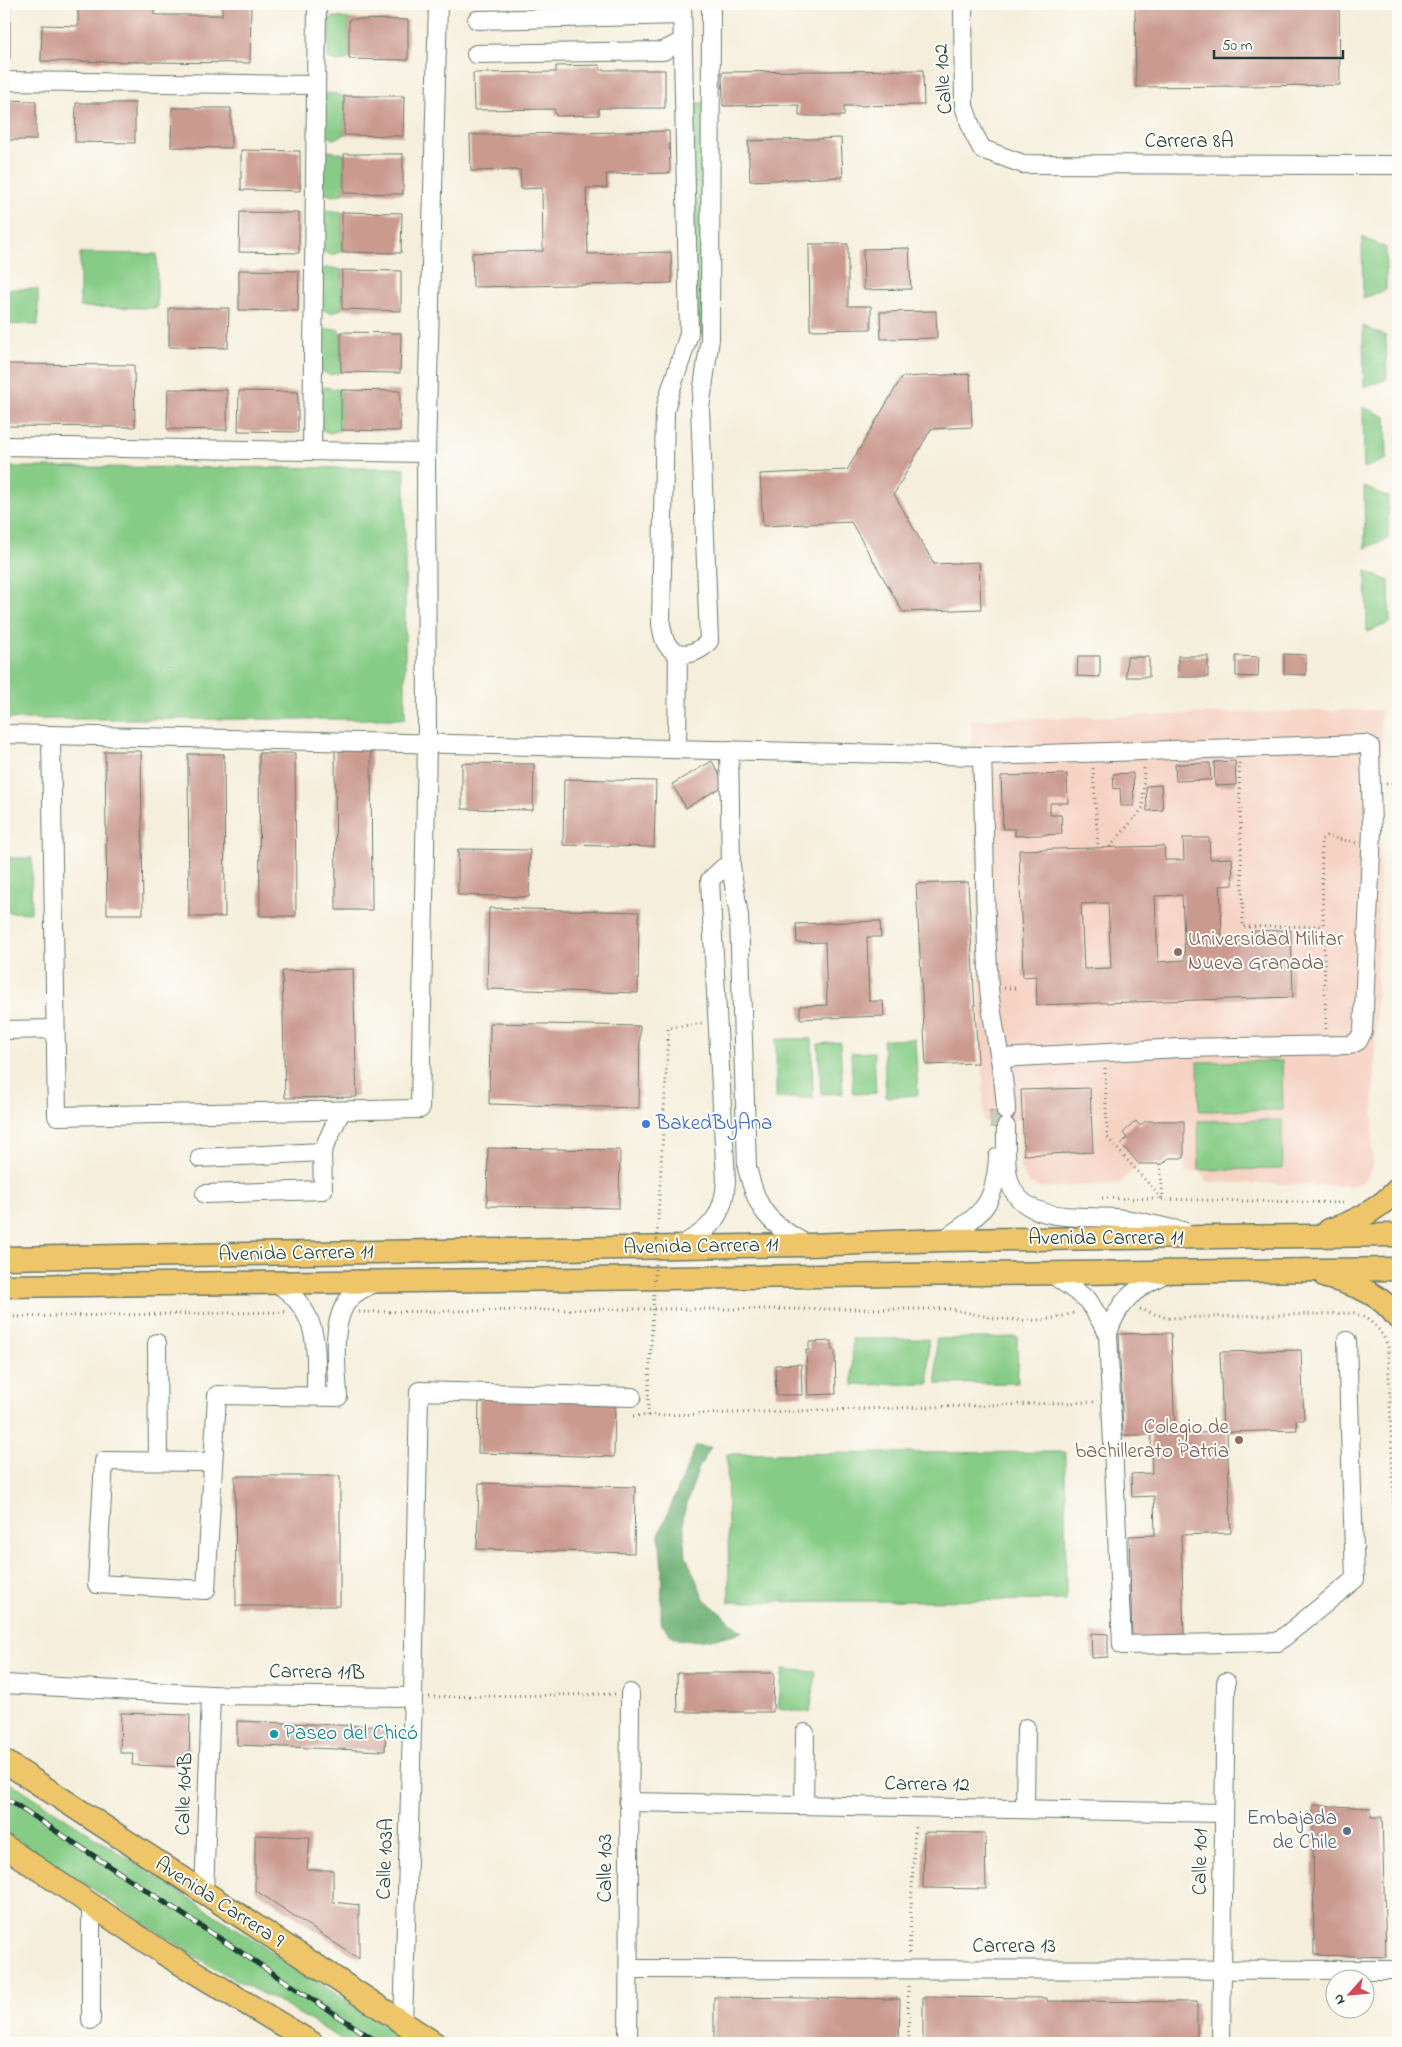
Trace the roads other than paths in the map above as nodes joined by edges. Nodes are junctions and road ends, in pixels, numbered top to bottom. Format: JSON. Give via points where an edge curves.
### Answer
{"nodes":[{"id":1,"x":317,"y":4,"type":"edge"},
{"id":2,"x":438,"y":4,"type":"edge"},
{"id":3,"x":711,"y":4,"type":"edge"},
{"id":4,"x":963,"y":4,"type":"edge"},
{"id":5,"x":682,"y":10,"type":"edge"},
{"id":6,"x":477,"y":20,"type":"dead end"},
{"id":7,"x":683,"y":41,"type":"junction"},
{"id":8,"x":476,"y":54,"type":"dead end"},
{"id":9,"x":4,"y":81,"type":"edge"},
{"id":10,"x":315,"y":85,"type":"junction"},
{"id":11,"x":982,"y":149,"type":"joint"},
{"id":12,"x":1398,"y":165,"type":"edge"},
{"id":13,"x":4,"y":446,"type":"edge"},
{"id":14,"x":312,"y":450,"type":"junction"},
{"id":15,"x":426,"y":452,"type":"junction"},
{"id":16,"x":678,"y":653,"type":"junction"},
{"id":17,"x":4,"y":734,"type":"edge"},
{"id":18,"x":51,"y":735,"type":"junction"},
{"id":19,"x":427,"y":744,"type":"junction"},
{"id":20,"x":678,"y":749,"type":"junction"},
{"id":21,"x":729,"y":750,"type":"junction"},
{"id":22,"x":982,"y":756,"type":"junction"},
{"id":23,"x":732,"y":866,"type":"junction"},
{"id":24,"x":54,"y":1029,"type":"junction"},
{"id":25,"x":4,"y":1030,"type":"edge"},
{"id":26,"x":1001,"y":1058,"type":"junction"},
{"id":27,"x":341,"y":1111,"type":"junction"},
{"id":28,"x":1002,"y":1119,"type":"junction"},
{"id":29,"x":322,"y":1152,"type":"junction"},
{"id":30,"x":200,"y":1158,"type":"dead end"},
{"id":31,"x":1398,"y":1189,"type":"edge"},
{"id":32,"x":205,"y":1194,"type":"dead end"},
{"id":33,"x":1310,"y":1235,"type":"junction"},
{"id":34,"x":1398,"y":1235,"type":"edge"},
{"id":35,"x":1215,"y":1238,"type":"junction"},
{"id":36,"x":944,"y":1240,"type":"junction"},
{"id":37,"x":808,"y":1245,"type":"junction"},
{"id":38,"x":678,"y":1247,"type":"junction"},
{"id":39,"x":4,"y":1258,"type":"edge"},
{"id":40,"x":1398,"y":1269,"type":"edge"},
{"id":41,"x":1295,"y":1271,"type":"junction"},
{"id":42,"x":1166,"y":1273,"type":"junction"},
{"id":43,"x":1052,"y":1274,"type":"junction"},
{"id":44,"x":379,"y":1280,"type":"junction"},
{"id":45,"x":276,"y":1283,"type":"junction"},
{"id":46,"x":4,"y":1286,"type":"edge"},
{"id":47,"x":1398,"y":1318,"type":"edge"},
{"id":48,"x":1108,"y":1333,"type":"junction"},
{"id":49,"x":1347,"y":1340,"type":"dead end"},
{"id":50,"x":157,"y":1344,"type":"dead end"},
{"id":51,"x":316,"y":1396,"type":"junction"},
{"id":52,"x":640,"y":1398,"type":"road end"},
{"id":53,"x":158,"y":1461,"type":"junction"},
{"id":54,"x":213,"y":1462,"type":"junction"},
{"id":55,"x":1226,"y":1682,"type":"dead end"},
{"id":56,"x":4,"y":1684,"type":"edge"},
{"id":57,"x":630,"y":1693,"type":"road end"},
{"id":58,"x":211,"y":1695,"type":"junction"},
{"id":59,"x":413,"y":1697,"type":"junction"},
{"id":60,"x":1026,"y":1728,"type":"dead end"},
{"id":61,"x":805,"y":1733,"type":"dead end"},
{"id":62,"x":4,"y":1762,"type":"edge"},
{"id":63,"x":628,"y":1802,"type":"junction"},
{"id":64,"x":804,"y":1805,"type":"junction"},
{"id":65,"x":1025,"y":1810,"type":"junction"},
{"id":66,"x":1224,"y":1813,"type":"junction"},
{"id":67,"x":4,"y":1846,"type":"edge"},
{"id":68,"x":204,"y":1894,"type":"junction"},
{"id":69,"x":91,"y":1905,"type":"junction"},
{"id":70,"x":629,"y":1969,"type":"junction"},
{"id":71,"x":1222,"y":1970,"type":"junction"},
{"id":72,"x":1398,"y":1970,"type":"edge"},
{"id":73,"x":91,"y":2020,"type":"dead end"},
{"id":74,"x":403,"y":2023,"type":"junction"},
{"id":75,"x":312,"y":2043,"type":"edge"},
{"id":76,"x":434,"y":2043,"type":"edge"},
{"id":77,"x":628,"y":2043,"type":"edge"},
{"id":78,"x":1221,"y":2043,"type":"edge"}],
"edges":[{"from":1,"to":10,"type":"street"},
{"from":2,"to":15,"type":"street"},
{"from":3,"to":16,"type":"street","via":[[710,339],[700,408],[710,641],[702,650]]},
{"from":4,"to":11,"type":"street","name":"Calle 102","via":[[964,106]]},
{"from":5,"to":6,"type":"street"},
{"from":5,"to":7,"type":"street"},
{"from":7,"to":8,"type":"street","via":[[663,51]]},
{"from":7,"to":16,"type":"street","via":[[689,333],[665,411],[661,624],[665,642]]},
{"from":9,"to":10,"type":"street"},
{"from":10,"to":14,"type":"street"},
{"from":11,"to":12,"type":"street","name":"Carrera 8A","via":[[1023,164]]},
{"from":13,"to":14,"type":"street"},
{"from":14,"to":15,"type":"street"},
{"from":15,"to":19,"type":"street"},
{"from":16,"to":20,"type":"street"},
{"from":17,"to":18,"type":"street"},
{"from":18,"to":19,"type":"street"},
{"from":18,"to":24,"type":"street"},
{"from":19,"to":20,"type":"street"},
{"from":19,"to":27,"type":"street","via":[[420,1109]]},
{"from":20,"to":21,"type":"street"},
{"from":21,"to":22,"type":"street"},
{"from":21,"to":23,"type":"street"},
{"from":22,"to":26,"type":"street","via":[[989,989]]},
{"from":22,"to":26,"type":"street","via":[[1365,744],[1371,750],[1372,830],[1364,1031],[1358,1041],[1350,1045],[1179,1048]]},
{"from":23,"to":37,"type":"street","via":[[739,916],[747,1167],[756,1201],[765,1214],[785,1232]]},
{"from":23,"to":38,"type":"street","via":[[723,868],[710,880],[725,1202],[717,1216],[696,1238]]},
{"from":24,"to":25,"type":"street"},
{"from":24,"to":27,"type":"street","via":[[56,1116]]},
{"from":26,"to":28,"type":"street","via":[[1002,1079],[998,1089]]},
{"from":27,"to":29,"type":"street"},
{"from":28,"to":35,"type":"street","via":[[1008,1179],[1018,1196],[1033,1209],[1053,1215],[1118,1218]]},
{"from":28,"to":36,"type":"street","via":[[997,1180],[990,1200],[978,1216]]},
{"from":29,"to":30,"type":"street"},
{"from":29,"to":32,"type":"street","via":[[323,1190]]},
{"from":31,"to":33,"type":"main road","via":[[1359,1218]]},
{"from":33,"to":34,"type":"main road","name":"Avenida Carrera 11"},
{"from":33,"to":35,"type":"main road","name":"Avenida Carrera 11"},
{"from":35,"to":36,"type":"main road","name":"Avenida Carrera 11"},
{"from":36,"to":37,"type":"main road","name":"Avenida Carrera 11"},
{"from":37,"to":38,"type":"main road","name":"Avenida Carrera 11"},
{"from":38,"to":39,"type":"main road","name":"Avenida Carrera 11"},
{"from":40,"to":41,"type":"main road","name":"Avenida Carrera 11"},
{"from":41,"to":42,"type":"main road","name":"Avenida Carrera 11"},
{"from":41,"to":47,"type":"main road","via":[[1370,1291],[1383,1300]]},
{"from":42,"to":43,"type":"main road","name":"Avenida Carrera 11"},
{"from":42,"to":48,"type":"street","via":[[1145,1283],[1126,1298]]},
{"from":43,"to":44,"type":"main road","name":"Avenida Carrera 11"},
{"from":43,"to":48,"type":"street","via":[[1088,1300]]},
{"from":44,"to":45,"type":"main road","name":"Avenida Carrera 11"},
{"from":44,"to":51,"type":"street","via":[[350,1298],[341,1312],[336,1329],[338,1397]]},
{"from":45,"to":46,"type":"main road","name":"Avenida Carrera 11"},
{"from":45,"to":51,"type":"street","via":[[293,1296],[306,1312],[313,1328]]},
{"from":48,"to":49,"type":"street","via":[[1122,1645],[1278,1642],[1355,1579]]},
{"from":50,"to":53,"type":"street"},
{"from":51,"to":54,"type":"street","via":[[217,1395]]},
{"from":52,"to":59,"type":"street","name":"Calle 103A","via":[[419,1391]]},
{"from":53,"to":54,"type":"street"},
{"from":53,"to":54,"type":"street","via":[[104,1461],[98,1584],[206,1590]]},
{"from":55,"to":66,"type":"street","name":"Calle 101"},
{"from":56,"to":58,"type":"street","name":"Carrera 11B"},
{"from":57,"to":63,"type":"street","name":"Calle 103"},
{"from":58,"to":59,"type":"street","name":"Carrera 11B"},
{"from":58,"to":68,"type":"street","name":"Calle 104B"},
{"from":59,"to":74,"type":"street","name":"Calle 103A"},
{"from":60,"to":65,"type":"street"},
{"from":61,"to":64,"type":"street"},
{"from":62,"to":68,"type":"main road","name":"Avenida Carrera 9"},
{"from":63,"to":64,"type":"street","name":"Carrera 12"},
{"from":63,"to":70,"type":"street","name":"Calle 103"},
{"from":64,"to":65,"type":"street","name":"Carrera 12"},
{"from":65,"to":66,"type":"street","name":"Carrera 12"},
{"from":66,"to":71,"type":"street","name":"Calle 101"},
{"from":67,"to":69,"type":"main road"},
{"from":68,"to":74,"type":"main road","name":"Avenida Carrera 9"},
{"from":69,"to":73,"type":"street"},
{"from":69,"to":75,"type":"main road"},
{"from":70,"to":71,"type":"street","name":"Carrera 13"},
{"from":70,"to":77,"type":"street","name":"Calle 103"},
{"from":71,"to":72,"type":"street","name":"Carrera 13"},
{"from":71,"to":78,"type":"street","name":"Calle 101"},
{"from":74,"to":76,"type":"main road","name":"Avenida Carrera 9"}]}
